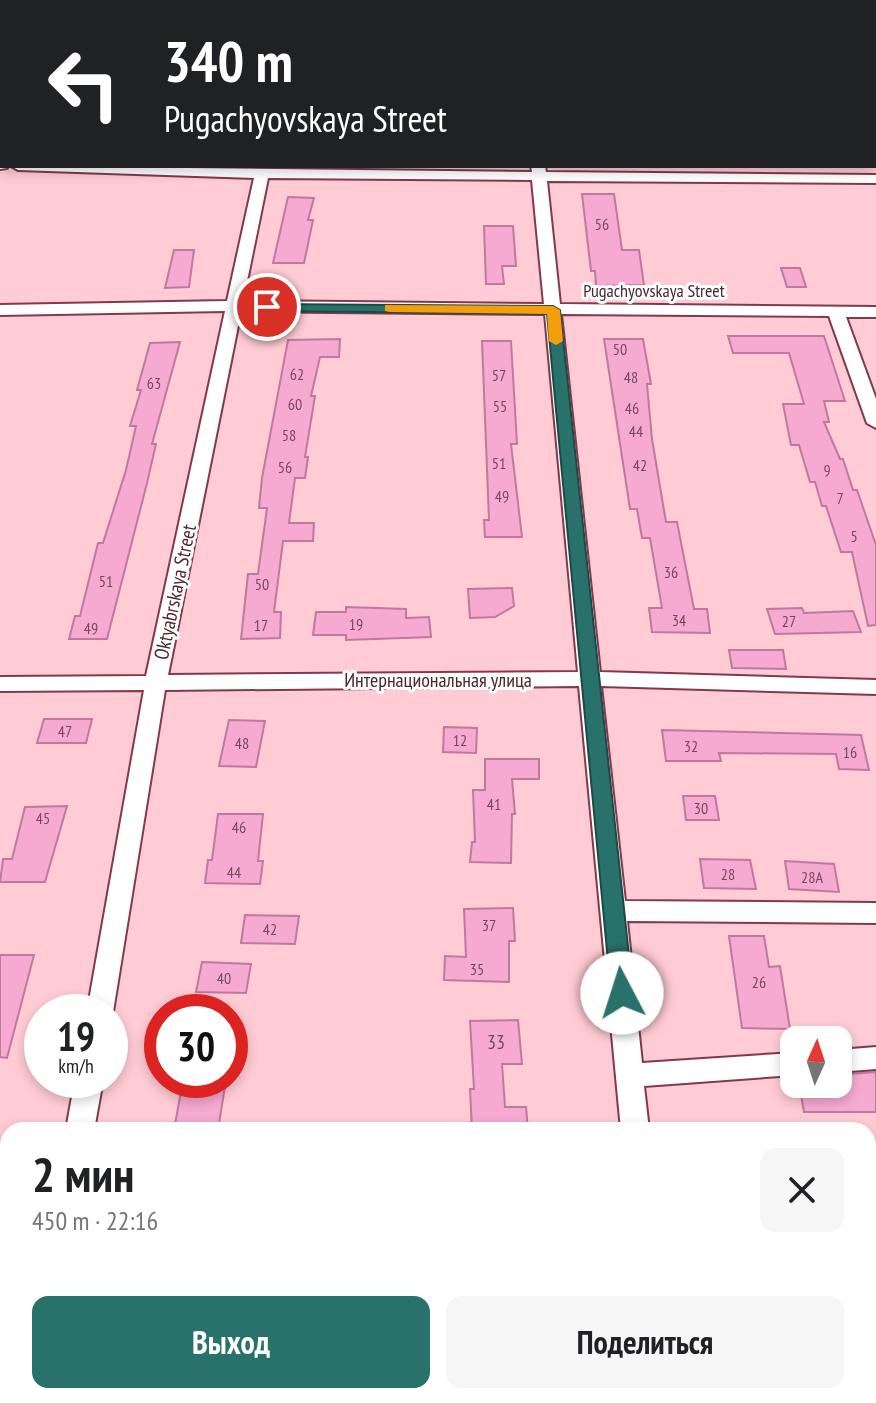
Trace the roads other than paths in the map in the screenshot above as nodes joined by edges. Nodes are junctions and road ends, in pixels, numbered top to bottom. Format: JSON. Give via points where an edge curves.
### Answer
{"nodes":[{"id":1,"x":79,"y":168,"type":"edge"},
{"id":2,"x":539,"y":171,"type":"edge"},
{"id":3,"x":262,"y":174,"type":"junction"},
{"id":4,"x":876,"y":179,"type":"edge"},
{"id":5,"x":235,"y":306,"type":"junction"},
{"id":6,"x":0,"y":310,"type":"edge"},
{"id":7,"x":553,"y":310,"type":"junction"},
{"id":8,"x":836,"y":312,"type":"junction"},
{"id":9,"x":876,"y":312,"type":"edge"},
{"id":10,"x":876,"y":423,"type":"edge"},
{"id":11,"x":592,"y":679,"type":"junction"},
{"id":12,"x":156,"y":681,"type":"junction"},
{"id":13,"x":0,"y":684,"type":"edge"},
{"id":14,"x":876,"y":687,"type":"edge"},
{"id":15,"x":614,"y":911,"type":"junction"},
{"id":16,"x":876,"y":913,"type":"edge"},
{"id":17,"x":103,"y":994,"type":"edge"},
{"id":18,"x":876,"y":1058,"type":"edge"},
{"id":19,"x":852,"y":1060,"type":"edge"},
{"id":20,"x":780,"y":1065,"type":"edge"},
{"id":21,"x":630,"y":1075,"type":"junction"},
{"id":22,"x":86,"y":1098,"type":"edge"},
{"id":23,"x":81,"y":1122,"type":"edge"},
{"id":24,"x":634,"y":1122,"type":"edge"}],
"edges":[{"from":1,"to":3,"type":"street"},
{"from":2,"to":3,"type":"street"},
{"from":2,"to":4,"type":"street"},
{"from":2,"to":7,"type":"street"},
{"from":3,"to":5,"type":"street","name":"Oktyabrskaya Street"},
{"from":5,"to":6,"type":"street","name":"Pugachyovskaya Street"},
{"from":5,"to":7,"type":"street","name":"Pugachyovskaya Street"},
{"from":5,"to":12,"type":"street","name":"Oktyabrskaya Street"},
{"from":7,"to":8,"type":"street","name":"Pugachyovskaya Street"},
{"from":7,"to":11,"type":"street"},
{"from":8,"to":9,"type":"street","name":"Pugachyovskaya Street"},
{"from":8,"to":10,"type":"street"},
{"from":11,"to":12,"type":"street","name":"Интернациональная улица"},
{"from":11,"to":14,"type":"street","name":"Интернациональная улица"},
{"from":11,"to":15,"type":"street"},
{"from":12,"to":13,"type":"street","name":"Интернациональная улица"},
{"from":12,"to":17,"type":"street","name":"Oktyabrskaya Street"},
{"from":15,"to":16,"type":"street"},
{"from":15,"to":21,"type":"street"},
{"from":18,"to":19,"type":"street"},
{"from":20,"to":21,"type":"street"},
{"from":21,"to":24,"type":"street"},
{"from":22,"to":23,"type":"street"}]}
